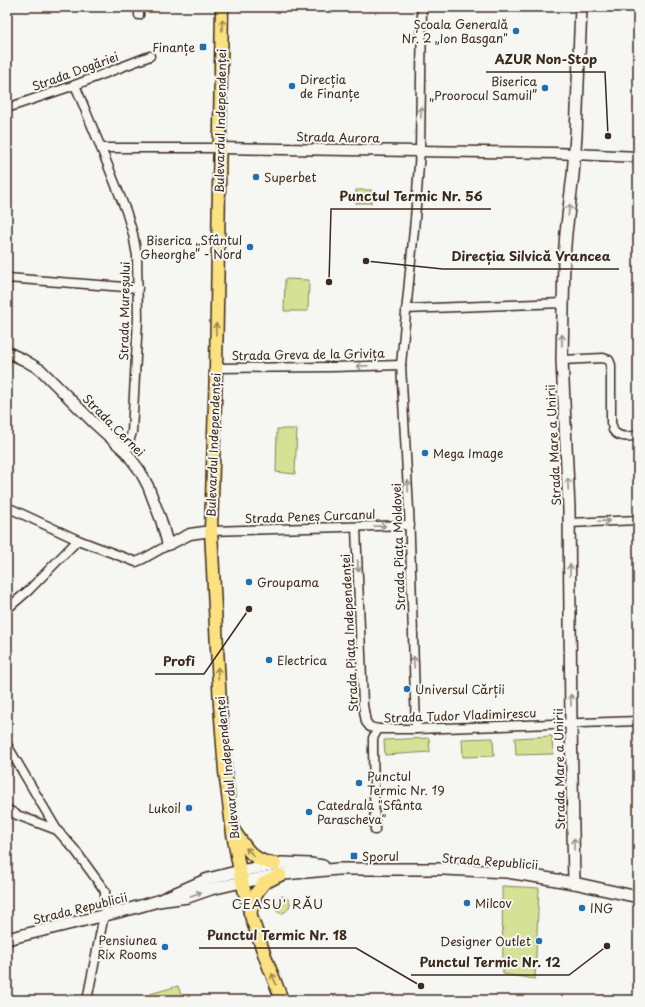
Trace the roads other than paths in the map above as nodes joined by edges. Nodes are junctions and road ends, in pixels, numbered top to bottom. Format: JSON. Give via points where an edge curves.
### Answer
{"nodes":[{"id":1,"x":222,"y":7,"type":"edge"},
{"id":2,"x":422,"y":7,"type":"edge"},
{"id":3,"x":581,"y":7,"type":"edge"},
{"id":4,"x":150,"y":56,"type":"dead end"},
{"id":5,"x":75,"y":84,"type":"junction"},
{"id":6,"x":7,"y":108,"type":"edge"},
{"id":7,"x":101,"y":148,"type":"junction"},
{"id":8,"x":219,"y":148,"type":"junction"},
{"id":9,"x":420,"y":151,"type":"junction"},
{"id":10,"x":574,"y":153,"type":"junction"},
{"id":11,"x":638,"y":157,"type":"edge"},
{"id":12,"x":7,"y":278,"type":"edge"},
{"id":13,"x":138,"y":288,"type":"junction"},
{"id":14,"x":563,"y":303,"type":"junction"},
{"id":15,"x":406,"y":309,"type":"junction"},
{"id":16,"x":7,"y":352,"type":"edge"},
{"id":17,"x":562,"y":360,"type":"junction"},
{"id":18,"x":401,"y":365,"type":"junction"},
{"id":19,"x":216,"y":368,"type":"junction"},
{"id":20,"x":638,"y":435,"type":"edge"},
{"id":21,"x":126,"y":452,"type":"junction"},
{"id":22,"x":7,"y":507,"type":"edge"},
{"id":23,"x":638,"y":520,"type":"edge"},
{"id":24,"x":569,"y":522,"type":"junction"},
{"id":25,"x":410,"y":525,"type":"junction"},
{"id":26,"x":356,"y":527,"type":"junction"},
{"id":27,"x":211,"y":531,"type":"junction"},
{"id":28,"x":78,"y":540,"type":"junction"},
{"id":29,"x":168,"y":545,"type":"junction"},
{"id":30,"x":7,"y":609,"type":"edge"},
{"id":31,"x":638,"y":720,"type":"edge"},
{"id":32,"x":571,"y":723,"type":"junction"},
{"id":33,"x":378,"y":729,"type":"junction"},
{"id":34,"x":416,"y":729,"type":"junction"},
{"id":35,"x":7,"y":745,"type":"edge"},
{"id":36,"x":7,"y":809,"type":"edge"},
{"id":37,"x":232,"y":828,"type":"junction"},
{"id":38,"x":57,"y":830,"type":"junction"},
{"id":39,"x":375,"y":830,"type":"dead end"},
{"id":40,"x":278,"y":870,"type":"junction"},
{"id":41,"x":241,"y":876,"type":"junction"},
{"id":42,"x":574,"y":883,"type":"junction"},
{"id":43,"x":638,"y":897,"type":"edge"},
{"id":44,"x":250,"y":913,"type":"junction"},
{"id":45,"x":104,"y":915,"type":"junction"},
{"id":46,"x":7,"y":939,"type":"edge"},
{"id":47,"x":87,"y":1000,"type":"edge"},
{"id":48,"x":282,"y":1000,"type":"edge"}],
"edges":[{"from":8,"to":1,"type":"main road","name":"Bulevardul Independenței","one_way":true},
{"from":9,"to":2,"type":"street","name":"Strada Piața Moldovei","one_way":true},
{"from":3,"to":10,"type":"main road","name":"Strada Mare a Unirii"},
{"from":4,"to":5,"type":"street","name":"Strada Dogăriei"},
{"from":5,"to":6,"type":"street","name":"Strada Dogăriei"},
{"from":5,"to":7,"type":"street","name":"Strada Mureșului"},
{"from":7,"to":8,"type":"street","name":"Strada Aurora"},
{"from":7,"to":13,"type":"street","name":"Strada Mureșului","via":[[133,234]]},
{"from":8,"to":9,"type":"street","name":"Strada Aurora"},
{"from":19,"to":8,"type":"main road","name":"Bulevardul Independenței","one_way":true},
{"from":9,"to":10,"type":"street","name":"Strada Aurora"},
{"from":9,"to":15,"type":"street","name":"Strada Piața Moldovei"},
{"from":10,"to":11,"type":"street","name":"Strada Aurora"},
{"from":14,"to":10,"type":"main road","name":"Strada Mare a Unirii","one_way":true,"via":[[566,233]]},
{"from":12,"to":13,"type":"street"},
{"from":13,"to":21,"type":"street","name":"Strada Mureșului","via":[[132,432]]},
{"from":14,"to":15,"type":"street"},
{"from":17,"to":14,"type":"main road","name":"Strada Mare a Unirii","one_way":true},
{"from":15,"to":18,"type":"street","name":"Strada Piața Moldovei"},
{"from":16,"to":21,"type":"street","name":"Strada Cernei","via":[[41,370]]},
{"from":17,"to":20,"type":"street","via":[[609,360],[613,430],[618,435]]},
{"from":24,"to":17,"type":"main road","name":"Strada Mare a Unirii","one_way":true},
{"from":18,"to":19,"type":"street","name":"Strada Greva de la Grivița","one_way":true},
{"from":25,"to":18,"type":"street","name":"Strada Piața Moldovei","one_way":true},
{"from":19,"to":27,"type":"main road","name":"Bulevardul Independenței"},
{"from":21,"to":29,"type":"street","name":"Strada Cernei","via":[[148,486]]},
{"from":22,"to":28,"type":"street"},
{"from":24,"to":23,"type":"street","one_way":true},
{"from":32,"to":24,"type":"main road","name":"Strada Mare a Unirii","one_way":true},
{"from":26,"to":25,"type":"street","name":"Strada Peneș Curcanul","one_way":true},
{"from":34,"to":25,"type":"street","name":"Strada Piața Moldovei","one_way":true},
{"from":26,"to":27,"type":"street","name":"Strada Peneș Curcanul"},
{"from":26,"to":33,"type":"street","name":"Strada Piața Independenței","one_way":true,"via":[[363,705],[366,722],[370,727]]},
{"from":27,"to":29,"type":"street","via":[[190,534]]},
{"from":37,"to":27,"type":"main road","name":"Bulevardul Independenței","one_way":true,"via":[[220,705]]},
{"from":28,"to":29,"type":"street","via":[[136,562]]},
{"from":28,"to":30,"type":"street"},
{"from":31,"to":32,"type":"street","name":"Strada Tudor Vladimirescu"},
{"from":32,"to":34,"type":"street","name":"Strada Tudor Vladimirescu"},
{"from":42,"to":32,"type":"main road","name":"Strada Mare a Unirii","one_way":true},
{"from":33,"to":34,"type":"street","name":"Strada Tudor Vladimirescu"},
{"from":33,"to":39,"type":"street","name":"Strada Tudor Vladimirescu","via":[[373,738]]},
{"from":35,"to":38,"type":"street"},
{"from":36,"to":38,"type":"street","via":[[16,815]]},
{"from":40,"to":37,"type":"main road","one_way":true,"via":[[250,854]]},
{"from":37,"to":41,"type":"main road","name":"Bulevardul Independenței"},
{"from":38,"to":45,"type":"street","via":[[105,890]]},
{"from":40,"to":41,"type":"main road","name":"Strada Republicii"},
{"from":40,"to":42,"type":"main road","name":"Strada Republicii","via":[[282,863],[338,869],[444,869],[506,872]]},
{"from":40,"to":44,"type":"main road","via":[[257,892]]},
{"from":41,"to":44,"type":"main road","name":"Bulevardul Independenței"},
{"from":41,"to":45,"type":"main road","name":"Strada Republicii","via":[[188,897],[158,901]]},
{"from":42,"to":43,"type":"main road","name":"Strada Republicii"},
{"from":48,"to":44,"type":"main road","name":"Bulevardul Independenței","one_way":true},
{"from":45,"to":46,"type":"main road","name":"Strada Republicii"},
{"from":45,"to":47,"type":"street"}]}
